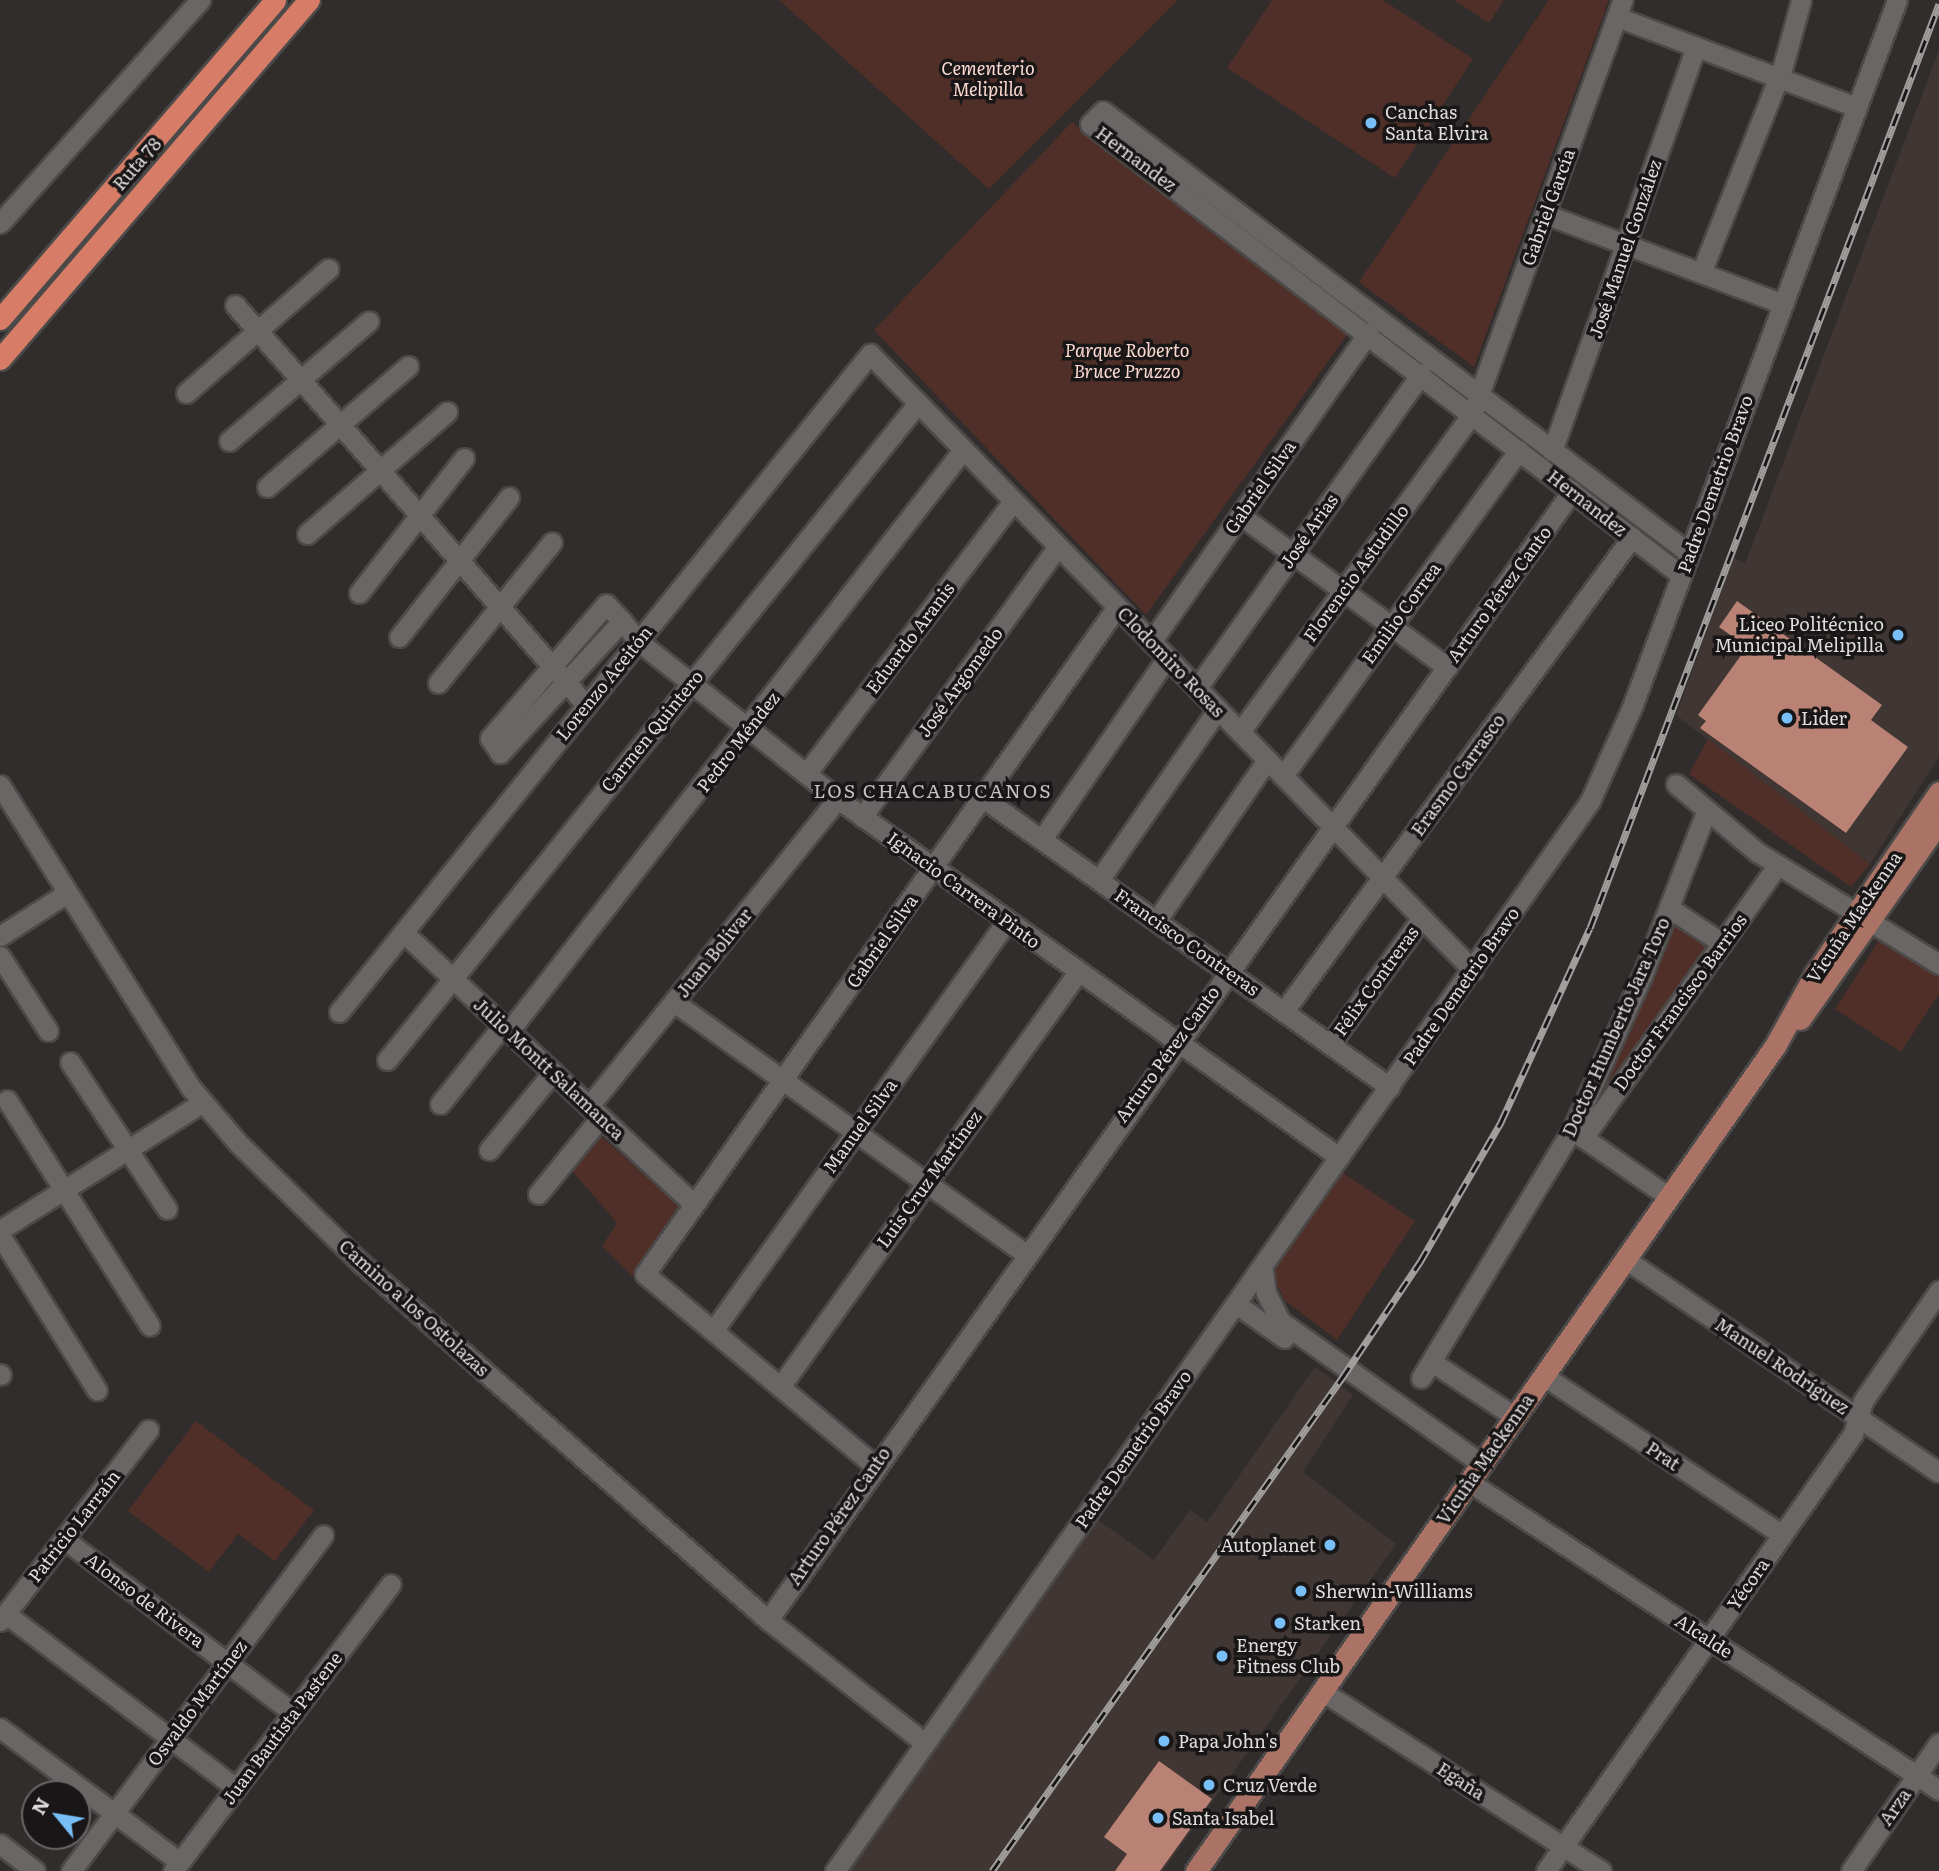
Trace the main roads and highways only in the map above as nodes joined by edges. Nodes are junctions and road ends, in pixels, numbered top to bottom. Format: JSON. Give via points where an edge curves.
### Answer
{"nodes":[{"id":1,"x":275,"y":0,"type":"edge"},
{"id":2,"x":309,"y":0,"type":"edge"},
{"id":3,"x":0,"y":319,"type":"edge"},
{"id":4,"x":0,"y":359,"type":"edge"},
{"id":5,"x":1939,"y":792,"type":"edge"},
{"id":6,"x":1939,"y":822,"type":"edge"},
{"id":7,"x":1864,"y":918,"type":"junction"},
{"id":8,"x":1196,"y":1871,"type":"edge"}],
"edges":[{"from":1,"to":3,"type":"highway","name":"Ruta 78"},
{"from":2,"to":4,"type":"highway","name":"Ruta 78"},
{"from":5,"to":7,"type":"main road","name":"Vicuña Mackenna"},
{"from":6,"to":7,"type":"main road","name":"Vicuña Mackenna"},
{"from":7,"to":8,"type":"main road","name":"Vicuña Mackenna"}]}
